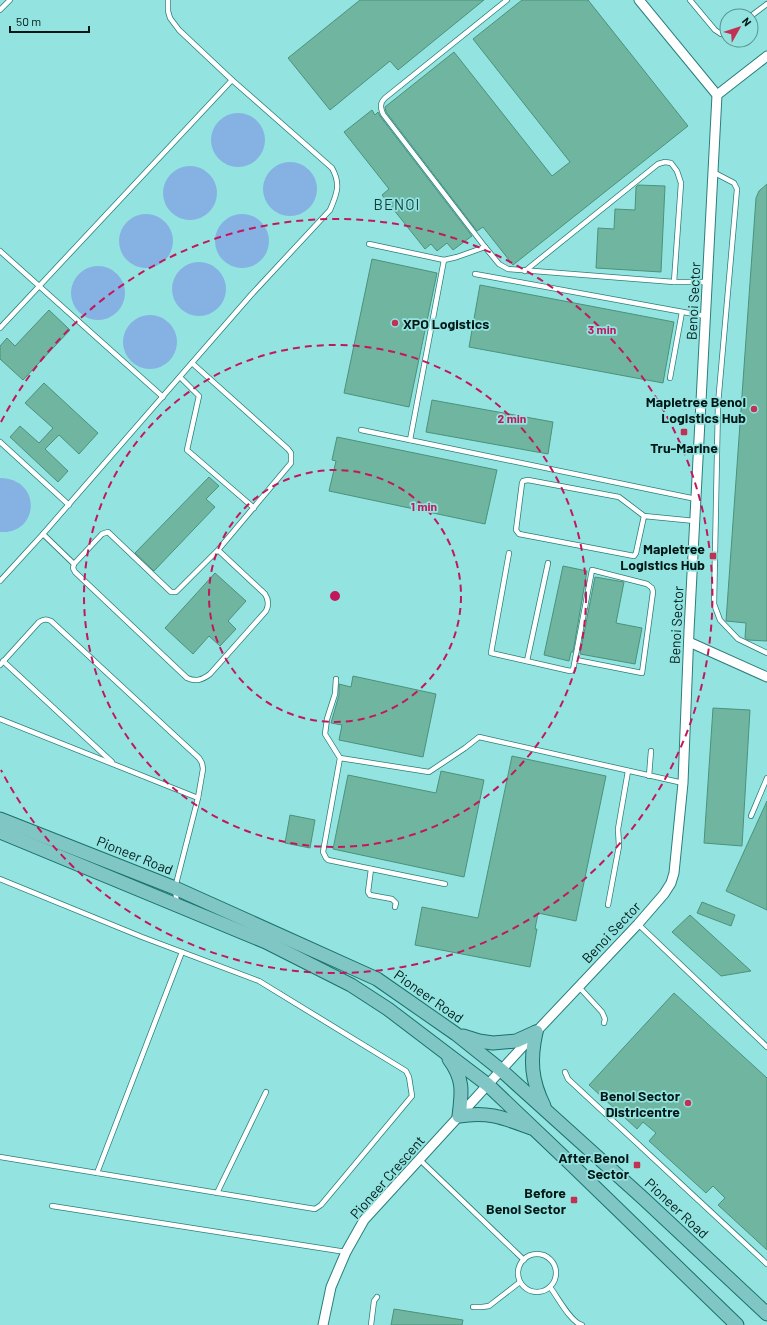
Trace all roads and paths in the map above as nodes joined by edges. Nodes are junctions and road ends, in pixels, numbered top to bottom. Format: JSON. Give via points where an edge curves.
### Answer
{"nodes":[{"id":1,"x":10,"y":0,"type":"edge"},
{"id":2,"x":168,"y":0,"type":"edge"},
{"id":3,"x":507,"y":0,"type":"edge"},
{"id":4,"x":639,"y":0,"type":"edge"},
{"id":5,"x":690,"y":0,"type":"edge"},
{"id":6,"x":0,"y":10,"type":"edge"},
{"id":7,"x":719,"y":33,"type":"edge"},
{"id":8,"x":767,"y":56,"type":"edge"},
{"id":9,"x":232,"y":80,"type":"junction"},
{"id":10,"x":717,"y":95,"type":"junction"},
{"id":11,"x":713,"y":172,"type":"junction"},
{"id":12,"x":369,"y":244,"type":"dead end"},
{"id":13,"x":485,"y":247,"type":"junction"},
{"id":14,"x":0,"y":251,"type":"edge"},
{"id":15,"x":444,"y":260,"type":"junction"},
{"id":16,"x":525,"y":271,"type":"junction"},
{"id":17,"x":475,"y":274,"type":"dead end"},
{"id":18,"x":674,"y":282,"type":"junction"},
{"id":19,"x":708,"y":282,"type":"junction"},
{"id":20,"x":38,"y":286,"type":"junction"},
{"id":21,"x":682,"y":312,"type":"junction"},
{"id":22,"x":706,"y":316,"type":"junction"},
{"id":23,"x":0,"y":328,"type":"edge"},
{"id":24,"x":192,"y":363,"type":"junction"},
{"id":25,"x":180,"y":377,"type":"junction"},
{"id":26,"x":670,"y":378,"type":"dead end"},
{"id":27,"x":163,"y":397,"type":"junction"},
{"id":28,"x":361,"y":430,"type":"dead end"},
{"id":29,"x":410,"y":440,"type":"junction"},
{"id":30,"x":0,"y":442,"type":"edge"},
{"id":31,"x":696,"y":499,"type":"junction"},
{"id":32,"x":69,"y":505,"type":"junction"},
{"id":33,"x":254,"y":508,"type":"junction"},
{"id":34,"x":644,"y":516,"type":"junction"},
{"id":35,"x":695,"y":521,"type":"junction"},
{"id":36,"x":43,"y":534,"type":"junction"},
{"id":37,"x":218,"y":550,"type":"junction"},
{"id":38,"x":509,"y":553,"type":"dead end"},
{"id":39,"x":548,"y":563,"type":"dead end"},
{"id":40,"x":74,"y":564,"type":"junction"},
{"id":41,"x":0,"y":581,"type":"edge"},
{"id":42,"x":689,"y":642,"type":"junction"},
{"id":43,"x":767,"y":653,"type":"edge"},
{"id":44,"x":576,"y":660,"type":"junction"},
{"id":45,"x":528,"y":661,"type":"junction"},
{"id":46,"x":2,"y":663,"type":"edge"},
{"id":47,"x":767,"y":677,"type":"edge"},
{"id":48,"x":336,"y":680,"type":"dead end"},
{"id":49,"x":0,"y":719,"type":"edge"},
{"id":50,"x":651,"y":751,"type":"dead end"},
{"id":51,"x":340,"y":758,"type":"junction"},
{"id":52,"x":114,"y":765,"type":"junction"},
{"id":53,"x":628,"y":771,"type":"junction"},
{"id":54,"x":649,"y":776,"type":"junction"},
{"id":55,"x":767,"y":778,"type":"edge"},
{"id":56,"x":683,"y":783,"type":"junction"},
{"id":57,"x":198,"y":798,"type":"junction"},
{"id":58,"x":751,"y":816,"type":"dead end"},
{"id":59,"x":0,"y":819,"type":"edge"},
{"id":60,"x":0,"y":832,"type":"edge"},
{"id":61,"x":371,"y":868,"type":"junction"},
{"id":62,"x":0,"y":879,"type":"edge"},
{"id":63,"x":445,"y":884,"type":"dead end"},
{"id":64,"x":175,"y":888,"type":"junction"},
{"id":65,"x":177,"y":905,"type":"junction"},
{"id":66,"x":608,"y":905,"type":"dead end"},
{"id":67,"x":395,"y":907,"type":"dead end"},
{"id":68,"x":638,"y":924,"type":"junction"},
{"id":69,"x":182,"y":952,"type":"junction"},
{"id":70,"x":578,"y":987,"type":"junction"},
{"id":71,"x":604,"y":1023,"type":"dead end"},
{"id":72,"x":536,"y":1032,"type":"junction"},
{"id":73,"x":456,"y":1034,"type":"junction"},
{"id":74,"x":434,"y":1043,"type":"junction"},
{"id":75,"x":767,"y":1047,"type":"edge"},
{"id":76,"x":501,"y":1070,"type":"junction"},
{"id":77,"x":564,"y":1072,"type":"dead end"},
{"id":78,"x":488,"y":1085,"type":"junction"},
{"id":79,"x":266,"y":1092,"type":"dead end"},
{"id":80,"x":548,"y":1113,"type":"junction"},
{"id":81,"x":459,"y":1116,"type":"junction"},
{"id":82,"x":535,"y":1129,"type":"junction"},
{"id":83,"x":0,"y":1157,"type":"edge"},
{"id":84,"x":420,"y":1159,"type":"junction"},
{"id":85,"x":97,"y":1173,"type":"junction"},
{"id":86,"x":216,"y":1193,"type":"junction"},
{"id":87,"x":52,"y":1206,"type":"dead end"},
{"id":88,"x":346,"y":1252,"type":"junction"},
{"id":89,"x":524,"y":1260,"type":"junction"},
{"id":90,"x":767,"y":1264,"type":"edge"},
{"id":91,"x":520,"y":1282,"type":"junction"},
{"id":92,"x":550,"y":1287,"type":"junction"},
{"id":93,"x":377,"y":1297,"type":"dead end"},
{"id":94,"x":474,"y":1306,"type":"dead end"},
{"id":95,"x":767,"y":1314,"type":"edge"},
{"id":96,"x":322,"y":1325,"type":"edge"},
{"id":97,"x":372,"y":1325,"type":"edge"},
{"id":98,"x":582,"y":1325,"type":"edge"},
{"id":99,"x":736,"y":1325,"type":"edge"}],
"edges":[{"from":1,"to":6,"type":"lane"},
{"from":2,"to":9,"type":"lane","via":[[168,11],[175,25]]},
{"from":3,"to":13,"type":"lane","via":[[381,102],[383,114]]},
{"from":4,"to":10,"type":"street"},
{"from":5,"to":7,"type":"lane"},
{"from":8,"to":10,"type":"street"},
{"from":9,"to":20,"type":"lane"},
{"from":9,"to":24,"type":"lane","via":[[332,168],[337,177],[337,195],[330,210]]},
{"from":10,"to":11,"type":"street","name":"Benoi Sector"},
{"from":11,"to":19,"type":"street","name":"Benoi Sector"},
{"from":11,"to":43,"type":"lane","via":[[734,183],[737,190],[718,404],[714,604],[720,620],[738,639]]},
{"from":12,"to":15,"type":"lane"},
{"from":13,"to":15,"type":"lane"},
{"from":13,"to":16,"type":"lane","via":[[508,270]]},
{"from":14,"to":20,"type":"lane"},
{"from":15,"to":29,"type":"lane"},
{"from":16,"to":18,"type":"lane"},
{"from":16,"to":18,"type":"lane","via":[[658,164],[665,162],[671,163],[681,183]]},
{"from":17,"to":21,"type":"lane"},
{"from":18,"to":19,"type":"lane"},
{"from":19,"to":22,"type":"street","name":"Benoi Sector"},
{"from":20,"to":23,"type":"lane"},
{"from":20,"to":27,"type":"lane"},
{"from":21,"to":22,"type":"lane"},
{"from":21,"to":26,"type":"lane"},
{"from":22,"to":31,"type":"street","name":"Benoi Sector"},
{"from":24,"to":25,"type":"lane"},
{"from":24,"to":33,"type":"lane","via":[[291,453],[292,459],[288,467]]},
{"from":25,"to":27,"type":"lane"},
{"from":25,"to":33,"type":"lane","via":[[200,396],[187,450]]},
{"from":27,"to":32,"type":"lane"},
{"from":28,"to":29,"type":"lane"},
{"from":29,"to":31,"type":"lane"},
{"from":30,"to":32,"type":"lane"},
{"from":31,"to":35,"type":"street","name":"Benoi Sector"},
{"from":32,"to":36,"type":"lane"},
{"from":33,"to":37,"type":"lane"},
{"from":34,"to":34,"type":"lane","via":[[619,497],[528,480],[522,483],[516,530],[519,534],[634,556]]},
{"from":34,"to":35,"type":"lane"},
{"from":35,"to":42,"type":"street","name":"Benoi Sector"},
{"from":36,"to":40,"type":"lane"},
{"from":36,"to":41,"type":"lane"},
{"from":37,"to":40,"type":"lane","via":[[174,593],[108,532],[102,534]]},
{"from":37,"to":40,"type":"lane","via":[[268,597],[268,606],[210,674],[199,680],[187,678],[75,572],[72,568]]},
{"from":38,"to":45,"type":"lane","via":[[491,653]]},
{"from":39,"to":45,"type":"lane"},
{"from":42,"to":47,"type":"street"},
{"from":42,"to":56,"type":"street","name":"Benoi Sector"},
{"from":44,"to":44,"type":"lane","via":[[592,570],[650,585],[653,592],[642,673]]},
{"from":44,"to":45,"type":"lane","via":[[574,669],[570,670]]},
{"from":46,"to":52,"type":"lane"},
{"from":46,"to":57,"type":"lane","via":[[39,622],[47,619],[51,621],[199,758],[203,769]]},
{"from":48,"to":51,"type":"lane","via":[[325,734]]},
{"from":49,"to":52,"type":"lane"},
{"from":50,"to":54,"type":"lane"},
{"from":51,"to":53,"type":"lane","via":[[429,772],[479,737]]},
{"from":51,"to":61,"type":"lane","via":[[323,852],[328,860]]},
{"from":52,"to":57,"type":"lane"},
{"from":53,"to":54,"type":"lane"},
{"from":53,"to":66,"type":"lane","via":[[618,829],[619,846]]},
{"from":54,"to":56,"type":"lane"},
{"from":55,"to":58,"type":"lane"},
{"from":56,"to":68,"type":"street","name":"Benoi Sector","via":[[671,883]]},
{"from":57,"to":64,"type":"lane"},
{"from":59,"to":64,"type":"main road","name":"Pioneer Road"},
{"from":60,"to":65,"type":"main road"},
{"from":61,"to":63,"type":"lane"},
{"from":61,"to":67,"type":"lane","via":[[368,892],[392,899],[396,903]]},
{"from":62,"to":69,"type":"lane"},
{"from":64,"to":65,"type":"lane"},
{"from":64,"to":73,"type":"main road","name":"Pioneer Road","via":[[377,979]]},
{"from":65,"to":74,"type":"main road","via":[[266,942],[351,985]]},
{"from":68,"to":70,"type":"street","name":"Benoi Sector"},
{"from":68,"to":75,"type":"lane"},
{"from":69,"to":85,"type":"lane"},
{"from":69,"to":86,"type":"lane","via":[[266,985],[406,1071],[412,1093],[410,1099],[318,1208]]},
{"from":70,"to":71,"type":"lane","via":[[602,1012],[606,1019]]},
{"from":70,"to":72,"type":"street","name":"Benoi Sector"},
{"from":72,"to":73,"type":"main road","via":[[516,1041],[493,1043]]},
{"from":72,"to":76,"type":"street","name":"Benoi Sector"},
{"from":72,"to":80,"type":"main road","via":[[532,1063],[534,1081]]},
{"from":73,"to":76,"type":"main road","name":"Pioneer Road"},
{"from":74,"to":78,"type":"main road"},
{"from":74,"to":81,"type":"main road","via":[[456,1068],[461,1080]]},
{"from":76,"to":78,"type":"street","name":"Benoi Sector"},
{"from":76,"to":80,"type":"main road","name":"Pioneer Road"},
{"from":77,"to":90,"type":"lane","via":[[568,1079]]},
{"from":78,"to":81,"type":"street","name":"Pioneer Crescent"},
{"from":78,"to":82,"type":"main road"},
{"from":79,"to":86,"type":"lane"},
{"from":80,"to":95,"type":"main road","name":"Pioneer Road"},
{"from":81,"to":82,"type":"main road","via":[[494,1116]]},
{"from":81,"to":84,"type":"street","name":"Pioneer Crescent"},
{"from":82,"to":99,"type":"main road"},
{"from":83,"to":85,"type":"lane"},
{"from":84,"to":88,"type":"street","name":"Pioneer Crescent","via":[[364,1220]]},
{"from":84,"to":89,"type":"lane"},
{"from":85,"to":86,"type":"lane"},
{"from":87,"to":88,"type":"lane"},
{"from":88,"to":96,"type":"street","name":"Pioneer Crescent","via":[[331,1287]]},
{"from":89,"to":91,"type":"lane","via":[[518,1274]]},
{"from":89,"to":92,"type":"lane","via":[[531,1255],[539,1254],[553,1263],[556,1271],[555,1280]]},
{"from":91,"to":92,"type":"lane","via":[[531,1291],[538,1292]]},
{"from":91,"to":94,"type":"lane","via":[[489,1306]]},
{"from":92,"to":98,"type":"lane","via":[[573,1320]]},
{"from":93,"to":97,"type":"lane","via":[[374,1302]]}]}
